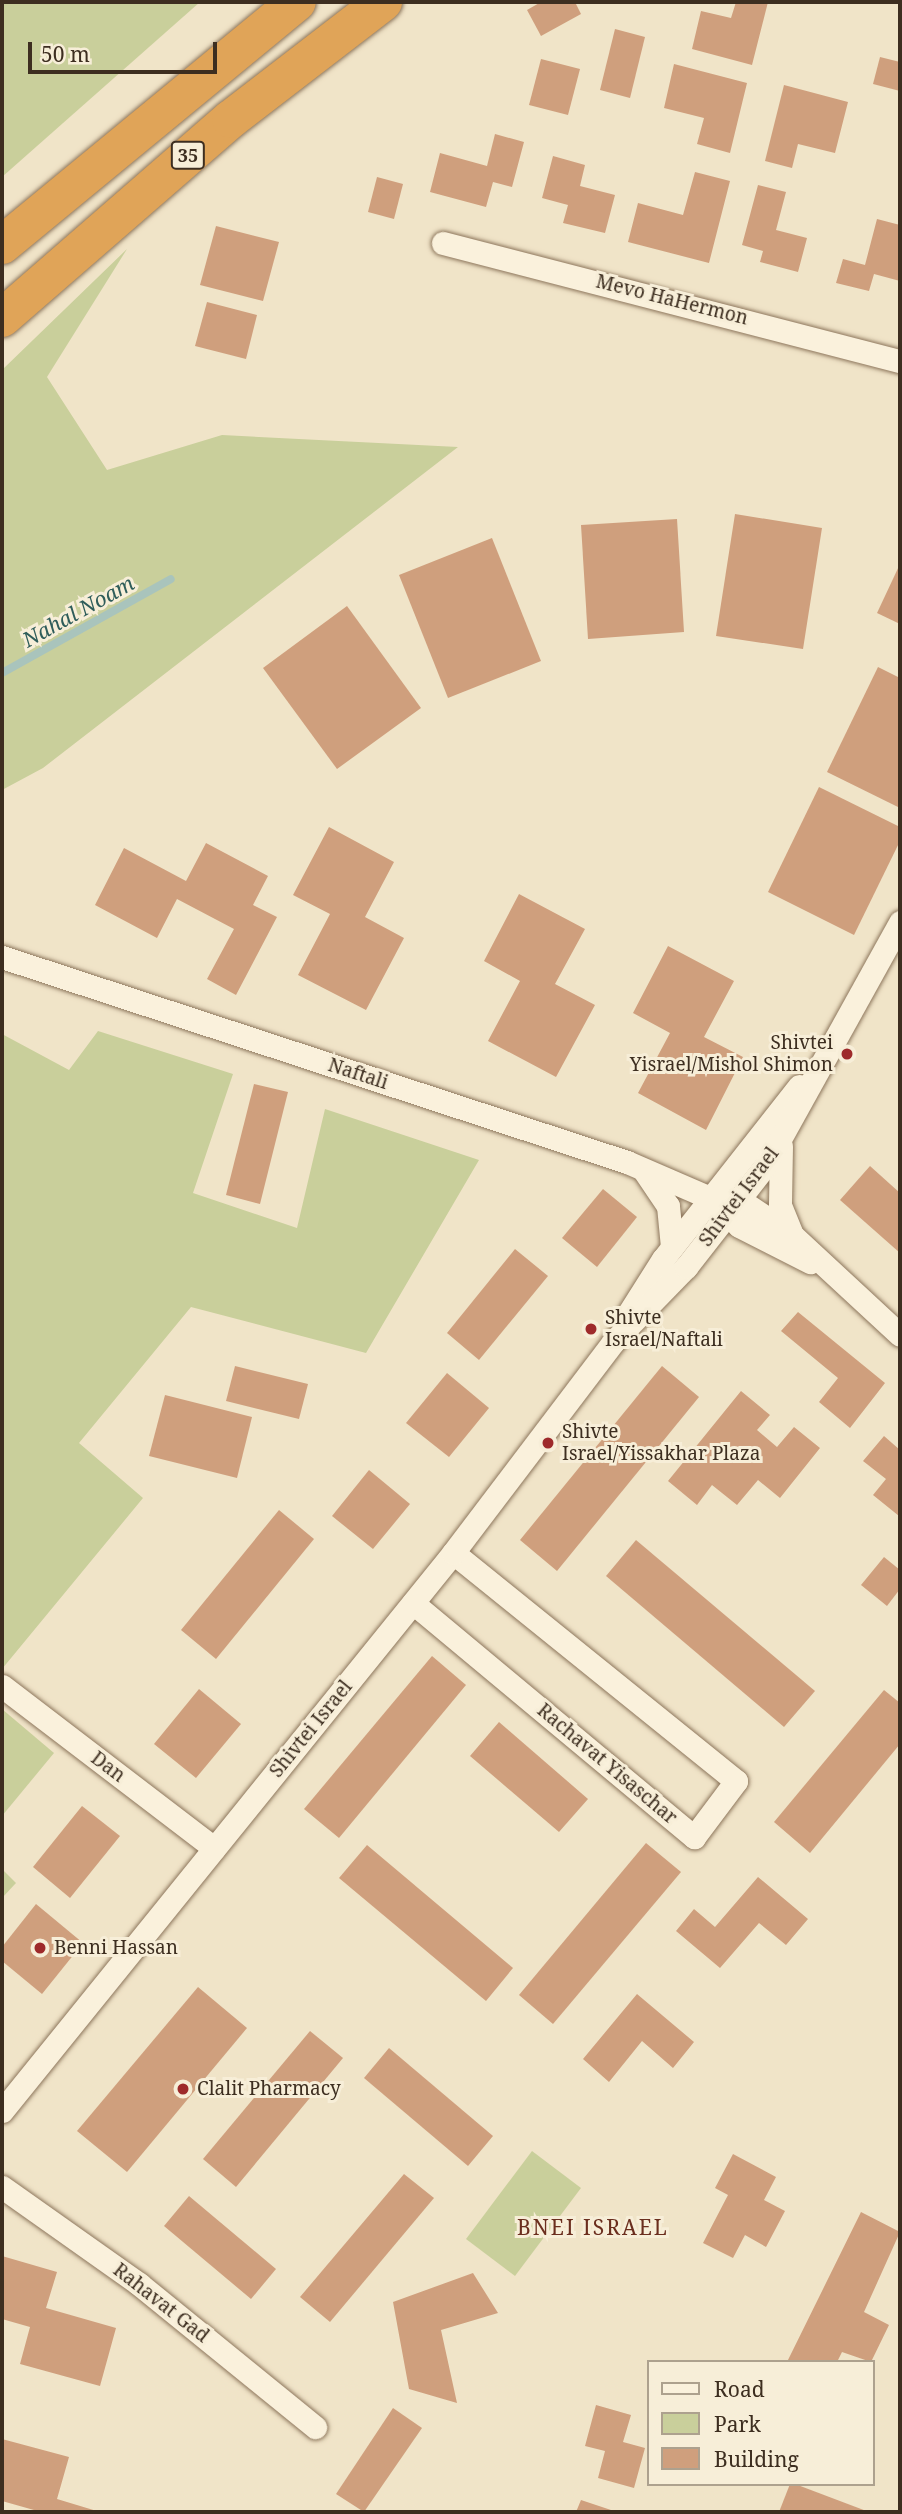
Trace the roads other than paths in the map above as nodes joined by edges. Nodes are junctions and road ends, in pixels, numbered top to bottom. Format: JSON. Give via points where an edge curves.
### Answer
{"nodes":[{"id":1,"x":297,"y":2,"type":"edge"},
{"id":2,"x":383,"y":2,"type":"edge"},
{"id":3,"x":443,"y":243,"type":"dead end"},
{"id":4,"x":2,"y":245,"type":"edge"},
{"id":5,"x":2,"y":318,"type":"edge"},
{"id":6,"x":900,"y":361,"type":"edge"},
{"id":7,"x":900,"y":922,"type":"edge"},
{"id":8,"x":893,"y":955,"type":"edge"},
{"id":9,"x":2,"y":957,"type":"edge"},
{"id":10,"x":840,"y":1034,"type":"junction"},
{"id":11,"x":782,"y":1139,"type":"junction"},
{"id":12,"x":640,"y":1167,"type":"junction"},
{"id":13,"x":710,"y":1198,"type":"junction"},
{"id":14,"x":733,"y":1209,"type":"junction"},
{"id":15,"x":792,"y":1235,"type":"junction"},
{"id":16,"x":672,"y":1247,"type":"junction"},
{"id":17,"x":838,"y":1279,"type":"junction"},
{"id":18,"x":900,"y":1335,"type":"edge"},
{"id":19,"x":613,"y":1342,"type":"junction"},
{"id":20,"x":453,"y":1553,"type":"junction"},
{"id":21,"x":412,"y":1603,"type":"junction"},
{"id":22,"x":2,"y":1686,"type":"edge"},
{"id":23,"x":214,"y":1848,"type":"junction"},
{"id":24,"x":2,"y":2111,"type":"edge"},
{"id":25,"x":2,"y":2187,"type":"edge"},
{"id":26,"x":315,"y":2427,"type":"dead end"}],
"edges":[{"from":1,"to":4,"type":"highway"},
{"from":2,"to":5,"type":"highway","number":"35","via":[[231,119]]},
{"from":3,"to":6,"type":"street","name":"Mevo HaHermon"},
{"from":7,"to":8,"type":"street","name":"Shivtei Israel"},
{"from":8,"to":10,"type":"street","name":"Shivtei Israel"},
{"from":9,"to":12,"type":"street","name":"Naftali"},
{"from":10,"to":11,"type":"street","name":"Shivtei Israel"},
{"from":10,"to":13,"type":"street","name":"Shivtei Israel"},
{"from":11,"to":14,"type":"street","name":"Shivtei Israel"},
{"from":11,"to":15,"type":"street","via":[[780,1205]]},
{"from":12,"to":13,"type":"street","name":"Naftali"},
{"from":12,"to":16,"type":"street","via":[[665,1200]]},
{"from":13,"to":14,"type":"street"},
{"from":13,"to":16,"type":"street","name":"Shivtei Israel"},
{"from":14,"to":15,"type":"street"},
{"from":14,"to":17,"type":"street"},
{"from":14,"to":19,"type":"street","name":"Shivtei Israel"},
{"from":15,"to":17,"type":"street"},
{"from":16,"to":19,"type":"street","name":"Shivtei Israel"},
{"from":17,"to":18,"type":"street"},
{"from":19,"to":20,"type":"street","name":"Shivtei Israel"},
{"from":20,"to":21,"type":"street","name":"Shivtei Israel"},
{"from":20,"to":21,"type":"street","name":"Rachavat Yisaschar","via":[[736,1781],[694,1837]]},
{"from":21,"to":23,"type":"street","name":"Shivtei Israel"},
{"from":22,"to":23,"type":"street","name":"Dan"},
{"from":23,"to":24,"type":"street","name":"Shivtei Israel"},
{"from":25,"to":26,"type":"street","name":"Rahavat Gad","via":[[139,2284]]}]}
